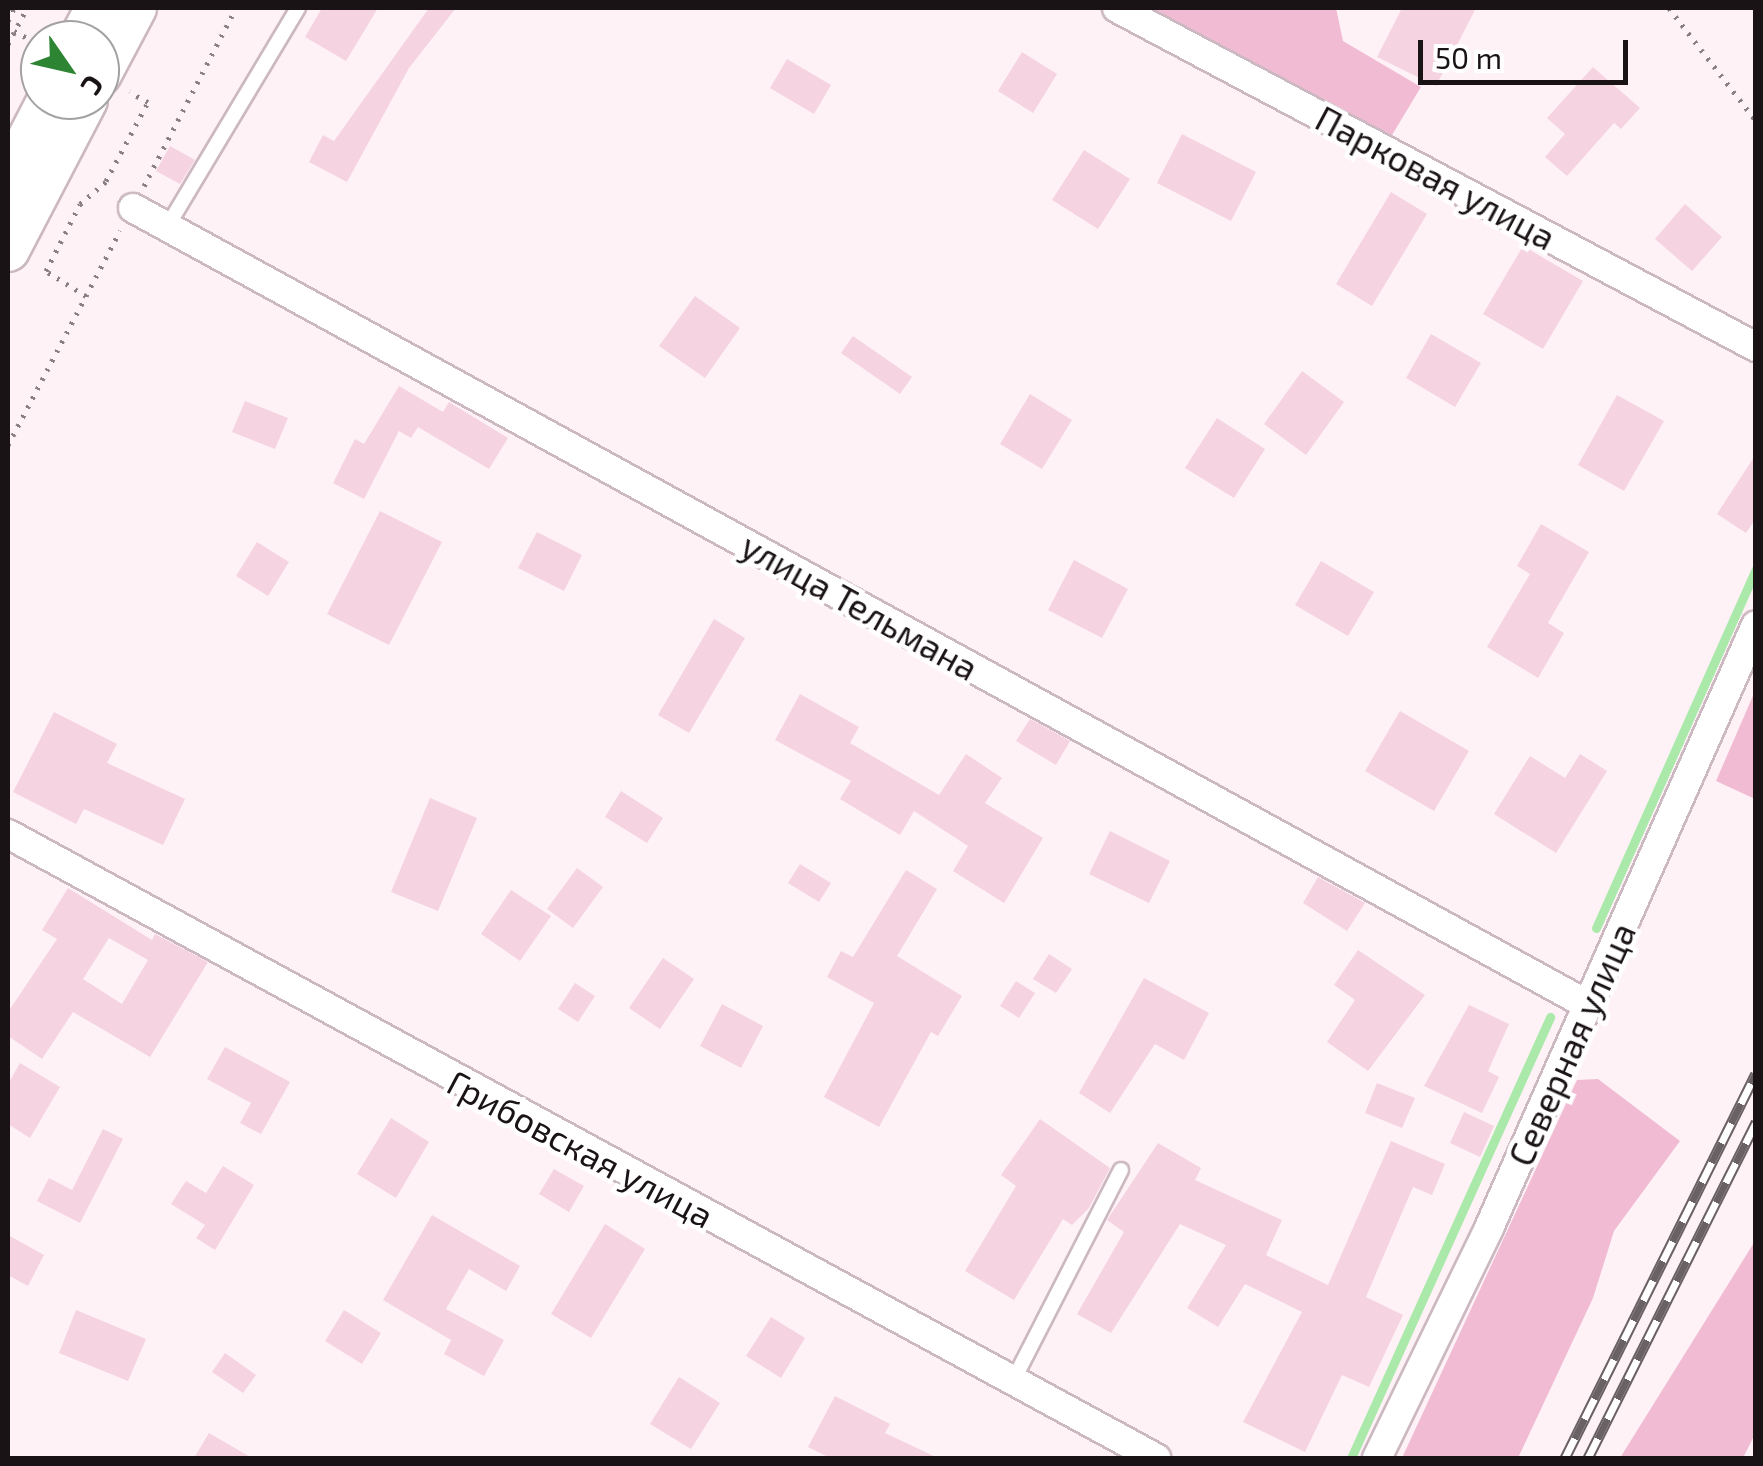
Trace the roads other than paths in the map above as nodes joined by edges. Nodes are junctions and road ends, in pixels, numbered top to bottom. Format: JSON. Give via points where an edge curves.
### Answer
{"nodes":[{"id":1,"x":135,"y":8,"type":"edge"},
{"id":2,"x":298,"y":8,"type":"edge"},
{"id":3,"x":1117,"y":8,"type":"edge"},
{"id":4,"x":120,"y":36,"type":"edge"},
{"id":5,"x":38,"y":120,"type":"edge"},
{"id":6,"x":76,"y":120,"type":"edge"},
{"id":7,"x":8,"y":178,"type":"edge"},
{"id":8,"x":132,"y":208,"type":"dead end"},
{"id":9,"x":167,"y":226,"type":"junction"},
{"id":10,"x":8,"y":250,"type":"edge"},
{"id":11,"x":1756,"y":347,"type":"edge"},
{"id":12,"x":1756,"y":626,"type":"edge"},
{"id":13,"x":8,"y":834,"type":"edge"},
{"id":14,"x":1588,"y":1005,"type":"junction"},
{"id":15,"x":1121,"y":1170,"type":"dead end"},
{"id":16,"x":1013,"y":1381,"type":"junction"},
{"id":17,"x":1156,"y":1458,"type":"edge"},
{"id":18,"x":1376,"y":1458,"type":"edge"}],
"edges":[{"from":1,"to":4,"type":"main road"},
{"from":2,"to":9,"type":"lane"},
{"from":3,"to":11,"type":"street","name":"Парковая улица"},
{"from":5,"to":7,"type":"main road"},
{"from":6,"to":10,"type":"main road"},
{"from":8,"to":9,"type":"street","name":"улица Тельмана"},
{"from":9,"to":14,"type":"street","name":"улица Тельмана"},
{"from":12,"to":14,"type":"street","name":"Северная улица"},
{"from":13,"to":16,"type":"street","name":"Грибовская улица"},
{"from":14,"to":18,"type":"street","name":"Северная улица"},
{"from":15,"to":16,"type":"lane"},
{"from":16,"to":17,"type":"street","name":"Грибовская улица"}]}
